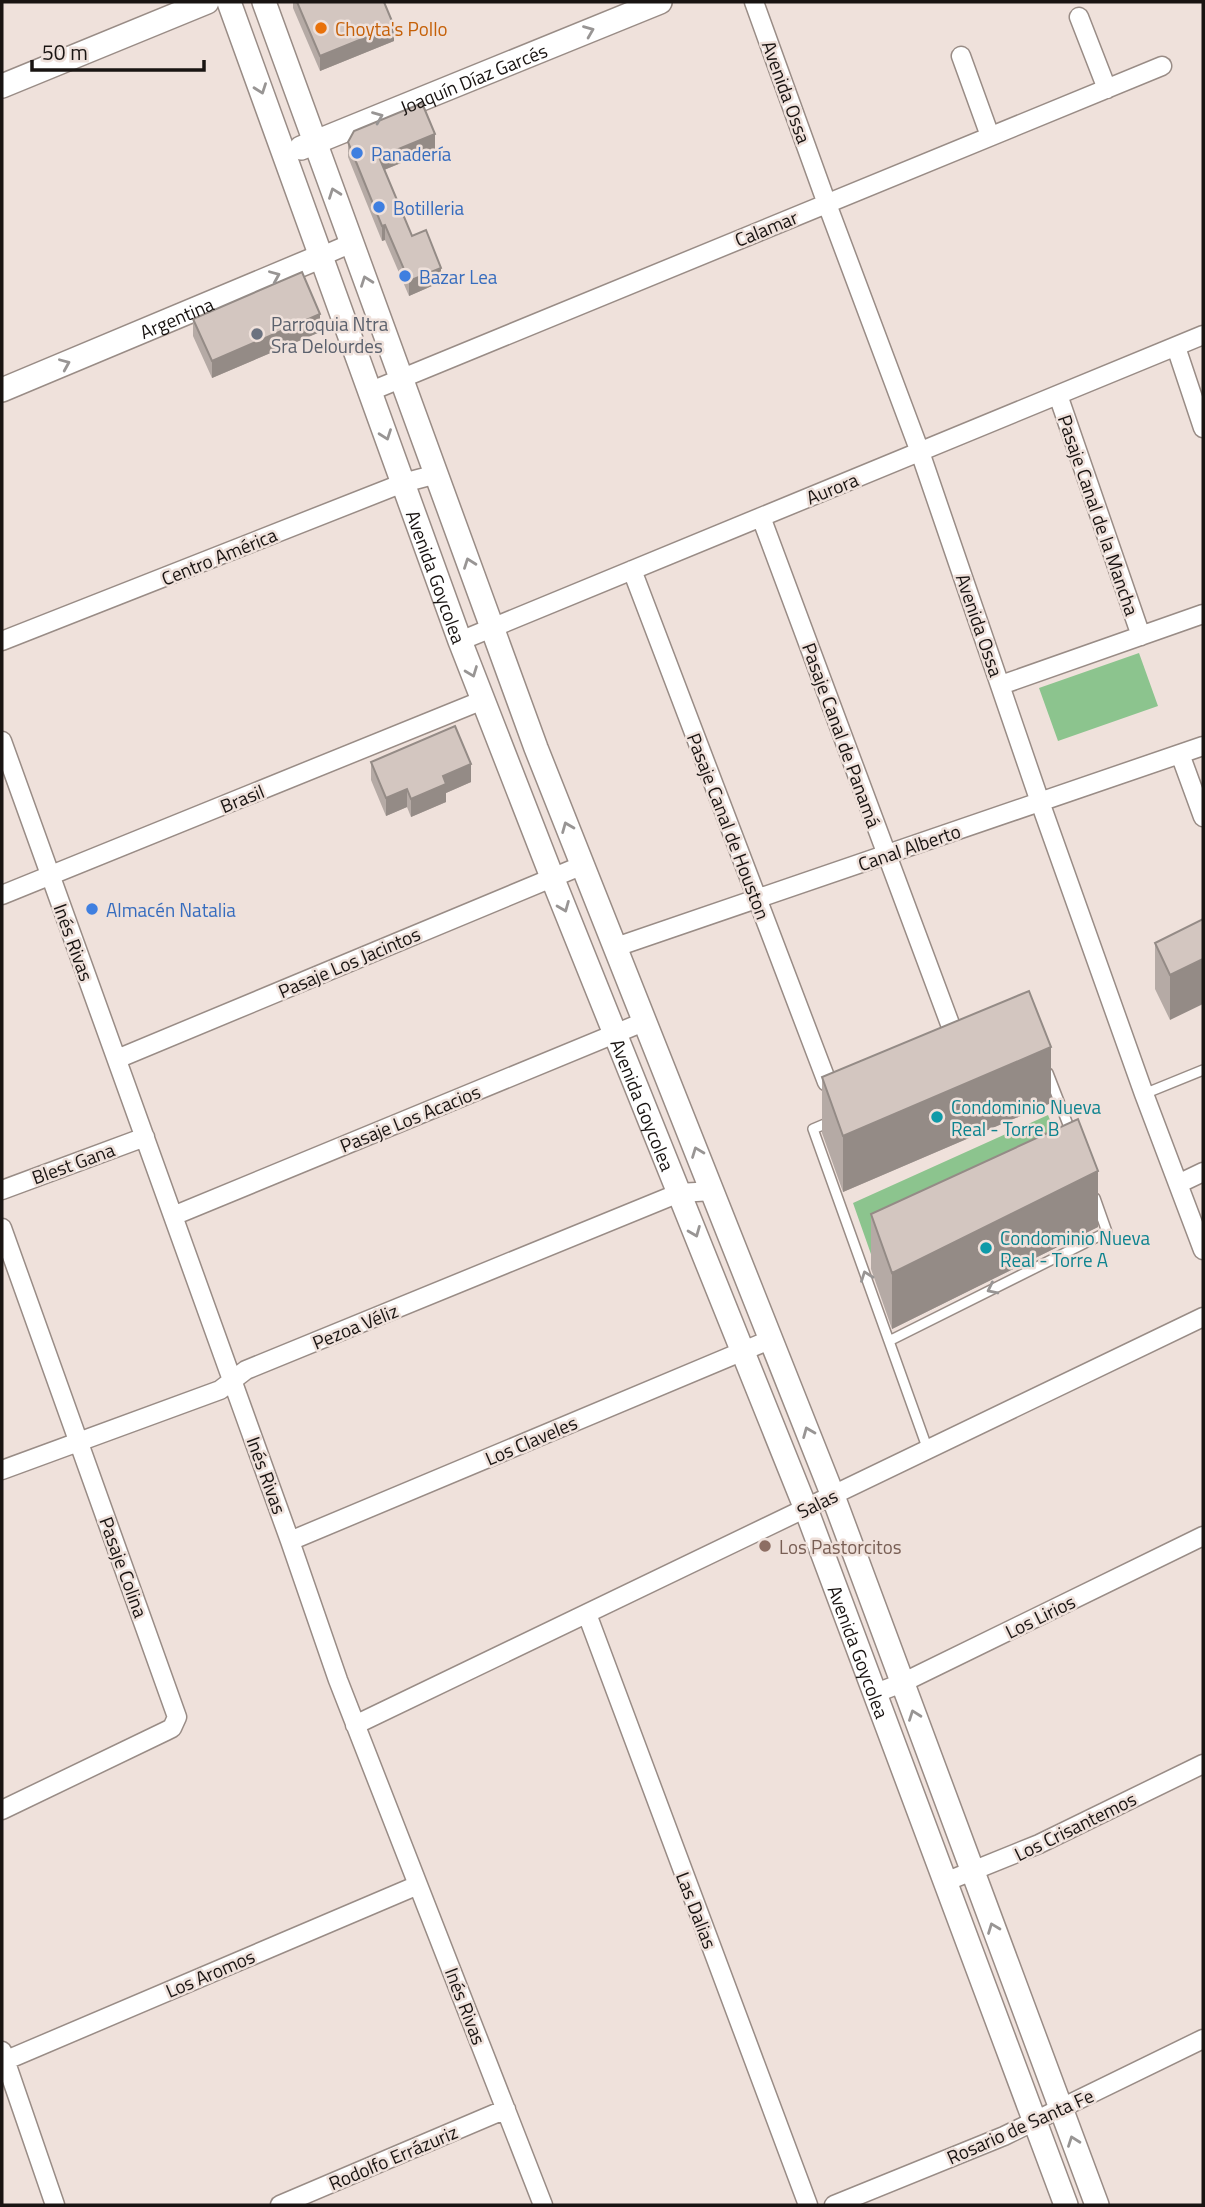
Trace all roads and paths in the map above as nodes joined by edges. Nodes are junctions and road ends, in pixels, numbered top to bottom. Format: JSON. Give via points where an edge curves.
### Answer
{"nodes":[{"id":1,"x":207,"y":2,"type":"edge"},
{"id":2,"x":229,"y":2,"type":"edge"},
{"id":3,"x":264,"y":2,"type":"edge"},
{"id":4,"x":660,"y":2,"type":"edge"},
{"id":5,"x":754,"y":2,"type":"edge"},
{"id":6,"x":1079,"y":17,"type":"dead end"},
{"id":7,"x":961,"y":56,"type":"dead end"},
{"id":8,"x":1162,"y":66,"type":"dead end"},
{"id":9,"x":2,"y":86,"type":"edge"},
{"id":10,"x":1107,"y":89,"type":"junction"},
{"id":11,"x":990,"y":136,"type":"junction"},
{"id":12,"x":315,"y":143,"type":"junction"},
{"id":13,"x":285,"y":155,"type":"junction"},
{"id":14,"x":827,"y":204,"type":"junction"},
{"id":15,"x":352,"y":243,"type":"junction"},
{"id":16,"x":322,"y":256,"type":"junction"},
{"id":17,"x":1203,"y":335,"type":"edge"},
{"id":18,"x":1176,"y":346,"type":"junction"},
{"id":19,"x":402,"y":378,"type":"junction"},
{"id":20,"x":2,"y":390,"type":"edge"},
{"id":21,"x":371,"y":391,"type":"junction"},
{"id":22,"x":1058,"y":395,"type":"junction"},
{"id":23,"x":1203,"y":428,"type":"edge"},
{"id":24,"x":920,"y":452,"type":"junction"},
{"id":25,"x":437,"y":474,"type":"junction"},
{"id":26,"x":403,"y":483,"type":"junction"},
{"id":27,"x":761,"y":517,"type":"junction"},
{"id":28,"x":632,"y":570,"type":"junction"},
{"id":29,"x":1203,"y":614,"type":"edge"},
{"id":30,"x":492,"y":628,"type":"junction"},
{"id":31,"x":1140,"y":636,"type":"junction"},
{"id":32,"x":2,"y":641,"type":"edge"},
{"id":33,"x":460,"y":641,"type":"junction"},
{"id":34,"x":1001,"y":685,"type":"junction"},
{"id":35,"x":482,"y":700,"type":"junction"},
{"id":36,"x":2,"y":741,"type":"edge"},
{"id":37,"x":1203,"y":746,"type":"edge"},
{"id":38,"x":1180,"y":754,"type":"junction"},
{"id":39,"x":1040,"y":802,"type":"junction"},
{"id":40,"x":1203,"y":817,"type":"edge"},
{"id":41,"x":887,"y":854,"type":"junction"},
{"id":42,"x":583,"y":865,"type":"junction"},
{"id":43,"x":50,"y":876,"type":"junction"},
{"id":44,"x":552,"y":877,"type":"junction"},
{"id":45,"x":2,"y":895,"type":"edge"},
{"id":46,"x":757,"y":899,"type":"junction"},
{"id":47,"x":616,"y":947,"type":"junction"},
{"id":48,"x":646,"y":1021,"type":"junction"},
{"id":49,"x":953,"y":1032,"type":"edge"},
{"id":50,"x":615,"y":1034,"type":"junction"},
{"id":51,"x":117,"y":1059,"type":"junction"},
{"id":52,"x":1044,"y":1062,"type":"edge"},
{"id":53,"x":1203,"y":1070,"type":"edge"},
{"id":54,"x":827,"y":1082,"type":"edge"},
{"id":55,"x":1144,"y":1094,"type":"junction"},
{"id":56,"x":838,"y":1118,"type":"edge"},
{"id":57,"x":145,"y":1137,"type":"junction"},
{"id":58,"x":1073,"y":1140,"type":"edge"},
{"id":59,"x":1203,"y":1172,"type":"edge"},
{"id":60,"x":1178,"y":1184,"type":"junction"},
{"id":61,"x":2,"y":1190,"type":"edge"},
{"id":62,"x":713,"y":1191,"type":"junction"},
{"id":63,"x":1093,"y":1193,"type":"edge"},
{"id":64,"x":679,"y":1194,"type":"junction"},
{"id":65,"x":173,"y":1216,"type":"junction"},
{"id":66,"x":2,"y":1227,"type":"edge"},
{"id":67,"x":1203,"y":1250,"type":"edge"},
{"id":68,"x":1203,"y":1317,"type":"edge"},
{"id":69,"x":772,"y":1339,"type":"junction"},
{"id":70,"x":889,"y":1340,"type":"junction"},
{"id":71,"x":743,"y":1352,"type":"junction"},
{"id":72,"x":233,"y":1380,"type":"junction"},
{"id":73,"x":79,"y":1442,"type":"junction"},
{"id":74,"x":928,"y":1450,"type":"junction"},
{"id":75,"x":2,"y":1470,"type":"edge"},
{"id":76,"x":833,"y":1496,"type":"junction"},
{"id":77,"x":806,"y":1509,"type":"junction"},
{"id":78,"x":1203,"y":1536,"type":"edge"},
{"id":79,"x":290,"y":1541,"type":"junction"},
{"id":80,"x":587,"y":1614,"type":"junction"},
{"id":81,"x":902,"y":1683,"type":"junction"},
{"id":82,"x":876,"y":1693,"type":"junction"},
{"id":83,"x":355,"y":1725,"type":"junction"},
{"id":84,"x":1203,"y":1764,"type":"edge"},
{"id":85,"x":2,"y":1810,"type":"edge"},
{"id":86,"x":972,"y":1872,"type":"junction"},
{"id":87,"x":944,"y":1882,"type":"junction"},
{"id":88,"x":418,"y":1885,"type":"junction"},
{"id":89,"x":1203,"y":2039,"type":"edge"},
{"id":90,"x":3,"y":2058,"type":"edge"},
{"id":91,"x":1061,"y":2108,"type":"junction"},
{"id":92,"x":506,"y":2109,"type":"junction"},
{"id":93,"x":1034,"y":2122,"type":"junction"},
{"id":94,"x":55,"y":2205,"type":"edge"},
{"id":95,"x":280,"y":2205,"type":"edge"},
{"id":96,"x":543,"y":2205,"type":"edge"},
{"id":97,"x":808,"y":2205,"type":"edge"},
{"id":98,"x":834,"y":2205,"type":"edge"},
{"id":99,"x":1066,"y":2205,"type":"edge"},
{"id":100,"x":1097,"y":2205,"type":"edge"}],
"edges":[{"from":1,"to":9,"type":"street"},
{"from":2,"to":13,"type":"street","name":"Avenida Goycolea","one_way":true},
{"from":3,"to":12,"type":"street","name":"Avenida Goycolea"},
{"from":12,"to":4,"type":"street","name":"Joaquín Díaz Garcés","one_way":true},
{"from":5,"to":14,"type":"street","name":"Avenida Ossa"},
{"from":6,"to":10,"type":"street"},
{"from":7,"to":11,"type":"street"},
{"from":8,"to":10,"type":"street","name":"Calamar"},
{"from":10,"to":11,"type":"street","name":"Calamar"},
{"from":11,"to":14,"type":"street","name":"Calamar"},
{"from":12,"to":13,"type":"street","name":"Joaquín Díaz Garcés"},
{"from":15,"to":12,"type":"street","name":"Avenida Goycolea","one_way":true},
{"from":13,"to":16,"type":"street","name":"Avenida Goycolea"},
{"from":14,"to":19,"type":"street","name":"Calamar"},
{"from":14,"to":24,"type":"street","name":"Avenida Ossa"},
{"from":15,"to":16,"type":"street","name":"Argentina"},
{"from":19,"to":15,"type":"street","name":"Avenida Goycolea","one_way":true},
{"from":20,"to":16,"type":"street","name":"Argentina","one_way":true},
{"from":16,"to":21,"type":"street","name":"Avenida Goycolea"},
{"from":17,"to":18,"type":"street","name":"Aurora"},
{"from":18,"to":22,"type":"street","name":"Aurora"},
{"from":18,"to":23,"type":"street"},
{"from":19,"to":21,"type":"street","name":"Calamar"},
{"from":19,"to":25,"type":"street","name":"Avenida Goycolea"},
{"from":21,"to":26,"type":"street","name":"Avenida Goycolea","one_way":true},
{"from":22,"to":24,"type":"street","name":"Aurora"},
{"from":22,"to":31,"type":"street","name":"Pasaje Canal de la Mancha"},
{"from":24,"to":27,"type":"street","name":"Aurora"},
{"from":24,"to":34,"type":"street","name":"Avenida Ossa"},
{"from":25,"to":26,"type":"street","name":"Centro América"},
{"from":30,"to":25,"type":"street","name":"Avenida Goycolea","one_way":true},
{"from":26,"to":32,"type":"street","name":"Centro América"},
{"from":26,"to":33,"type":"street","name":"Avenida Goycolea"},
{"from":27,"to":28,"type":"street","name":"Aurora"},
{"from":27,"to":41,"type":"street","name":"Pasaje Canal de Panamá"},
{"from":28,"to":30,"type":"street","name":"Aurora"},
{"from":28,"to":46,"type":"street","name":"Pasaje Canal de Houston"},
{"from":29,"to":31,"type":"street"},
{"from":30,"to":33,"type":"street","name":"Aurora"},
{"from":42,"to":30,"type":"street","name":"Avenida Goycolea","one_way":true},
{"from":31,"to":34,"type":"street"},
{"from":33,"to":35,"type":"street","name":"Avenida Goycolea","one_way":true},
{"from":34,"to":39,"type":"street","name":"Avenida Ossa"},
{"from":35,"to":43,"type":"street","name":"Brasil"},
{"from":35,"to":44,"type":"street","name":"Avenida Goycolea"},
{"from":36,"to":43,"type":"street","name":"Inés Rivas"},
{"from":37,"to":38,"type":"street","name":"Canal Alberto"},
{"from":38,"to":39,"type":"street","name":"Canal Alberto"},
{"from":38,"to":40,"type":"street"},
{"from":39,"to":41,"type":"street","name":"Canal Alberto"},
{"from":39,"to":55,"type":"street","name":"Avenida Ossa"},
{"from":41,"to":46,"type":"street","name":"Canal Alberto"},
{"from":41,"to":49,"type":"street","name":"Pasaje Canal de Panamá"},
{"from":42,"to":44,"type":"street","name":"Pasaje Los Jacintos"},
{"from":42,"to":47,"type":"street","name":"Avenida Goycolea"},
{"from":43,"to":45,"type":"street","name":"Brasil"},
{"from":43,"to":51,"type":"street","name":"Inés Rivas"},
{"from":44,"to":50,"type":"street","name":"Avenida Goycolea","one_way":true},
{"from":44,"to":51,"type":"street","name":"Pasaje Los Jacintos"},
{"from":46,"to":47,"type":"street","name":"Canal Alberto"},
{"from":46,"to":54,"type":"street","name":"Pasaje Canal de Houston"},
{"from":47,"to":48,"type":"street","name":"Avenida Goycolea"},
{"from":48,"to":50,"type":"street","name":"Pasaje Los Acacios"},
{"from":62,"to":48,"type":"street","name":"Avenida Goycolea","one_way":true},
{"from":50,"to":64,"type":"street","name":"Avenida Goycolea"},
{"from":50,"to":65,"type":"street","name":"Pasaje Los Acacios"},
{"from":51,"to":57,"type":"street","name":"Inés Rivas"},
{"from":52,"to":58,"type":"lane"},
{"from":53,"to":55,"type":"lane"},
{"from":55,"to":60,"type":"street","name":"Avenida Ossa"},
{"from":70,"to":56,"type":"lane","one_way":true,"via":[[813,1129]]},
{"from":57,"to":61,"type":"street","name":"Blest Gana"},
{"from":57,"to":65,"type":"street","name":"Inés Rivas"},
{"from":59,"to":60,"type":"street"},
{"from":60,"to":67,"type":"street","name":"Avenida Ossa"},
{"from":62,"to":64,"type":"street","name":"Pezoa Véliz"},
{"from":62,"to":69,"type":"street","name":"Avenida Goycolea"},
{"from":63,"to":70,"type":"lane","one_way":true,"via":[[1107,1232]]},
{"from":64,"to":71,"type":"street","name":"Avenida Goycolea","one_way":true},
{"from":64,"to":72,"type":"street","name":"Pezoa Véliz","via":[[246,1370]]},
{"from":65,"to":72,"type":"street","name":"Inés Rivas"},
{"from":66,"to":73,"type":"street","name":"Pasaje Colina"},
{"from":68,"to":74,"type":"street","name":"Salas"},
{"from":69,"to":71,"type":"street","name":"Los Claveles"},
{"from":76,"to":69,"type":"street","name":"Avenida Goycolea","one_way":true},
{"from":70,"to":74,"type":"lane"},
{"from":71,"to":77,"type":"street","name":"Avenida Goycolea"},
{"from":71,"to":79,"type":"street","name":"Los Claveles"},
{"from":72,"to":73,"type":"street","name":"Pezoa Véliz","via":[[220,1390]]},
{"from":72,"to":79,"type":"street","name":"Inés Rivas"},
{"from":73,"to":75,"type":"street","name":"Pezoa Véliz"},
{"from":73,"to":85,"type":"street","name":"Pasaje Colina","via":[[177,1717],[172,1728]]},
{"from":74,"to":76,"type":"street","name":"Salas"},
{"from":76,"to":77,"type":"street","name":"Salas"},
{"from":76,"to":81,"type":"street","name":"Avenida Goycolea"},
{"from":77,"to":80,"type":"street","name":"Salas"},
{"from":77,"to":82,"type":"street","name":"Avenida Goycolea"},
{"from":78,"to":81,"type":"street","name":"Los Lirios"},
{"from":79,"to":83,"type":"street","name":"Inés Rivas"},
{"from":80,"to":83,"type":"street","name":"Salas"},
{"from":80,"to":97,"type":"street","name":"Las Dalias"},
{"from":81,"to":82,"type":"street","name":"Los Lirios"},
{"from":86,"to":81,"type":"street","name":"Avenida Goycolea","one_way":true},
{"from":82,"to":87,"type":"street","name":"Avenida Goycolea"},
{"from":83,"to":88,"type":"street","name":"Inés Rivas"},
{"from":84,"to":86,"type":"street","name":"Los Crisantemos"},
{"from":86,"to":87,"type":"street","name":"Los Crisantemos"},
{"from":91,"to":86,"type":"street","name":"Avenida Goycolea","one_way":true},
{"from":87,"to":93,"type":"street","name":"Avenida Goycolea"},
{"from":88,"to":90,"type":"street","name":"Los Aromos"},
{"from":88,"to":92,"type":"street","name":"Inés Rivas"},
{"from":89,"to":91,"type":"street","name":"Rosario de Santa Fe"},
{"from":90,"to":94,"type":"street"},
{"from":91,"to":93,"type":"street","name":"Rosario de Santa Fe"},
{"from":100,"to":91,"type":"street","name":"Avenida Goycolea","one_way":true},
{"from":92,"to":95,"type":"street","name":"Rodolfo Errázuriz"},
{"from":92,"to":96,"type":"street","name":"Inés Rivas"},
{"from":93,"to":98,"type":"street","name":"Rosario de Santa Fe"},
{"from":93,"to":99,"type":"street","name":"Avenida Goycolea"}]}
